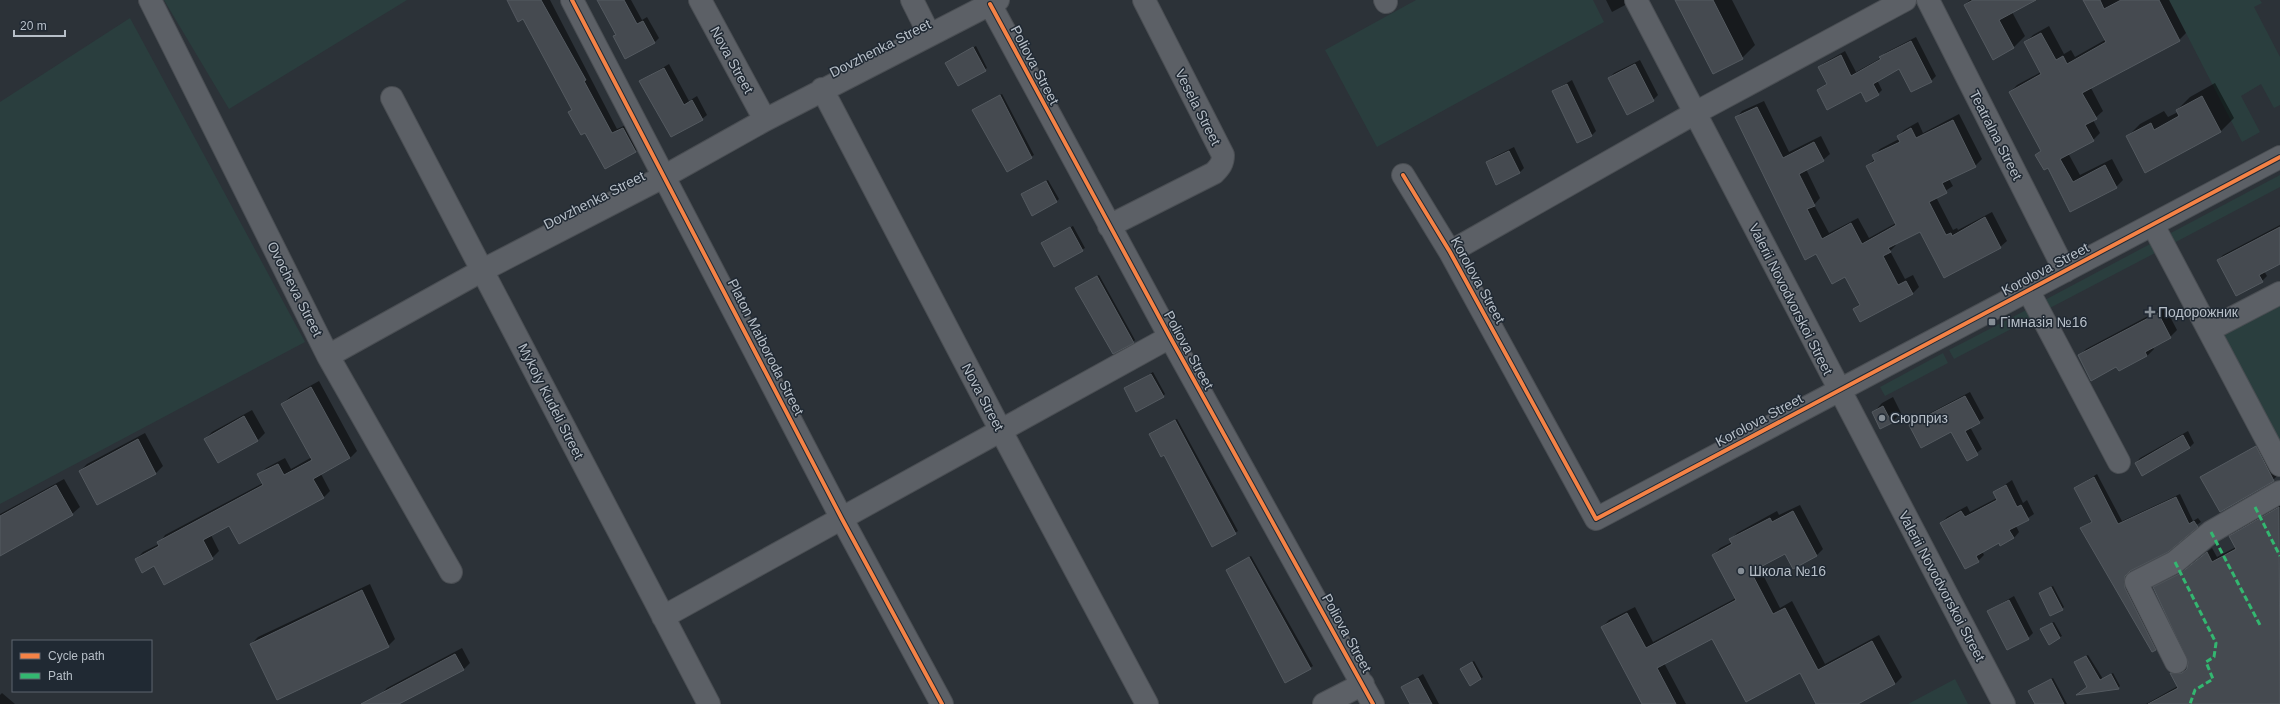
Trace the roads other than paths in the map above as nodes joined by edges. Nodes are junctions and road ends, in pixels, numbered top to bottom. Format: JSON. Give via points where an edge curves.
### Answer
{"nodes":[{"id":1,"x":150,"y":0,"type":"edge"},
{"id":2,"x":572,"y":0,"type":"edge"},
{"id":3,"x":700,"y":0,"type":"edge"},
{"id":4,"x":912,"y":0,"type":"edge"},
{"id":5,"x":1144,"y":0,"type":"edge"},
{"id":6,"x":1636,"y":0,"type":"edge"},
{"id":7,"x":1905,"y":0,"type":"edge"},
{"id":8,"x":1928,"y":0,"type":"edge"},
{"id":9,"x":994,"y":2,"type":"edge"},
{"id":10,"x":929,"y":34,"type":"junction"},
{"id":11,"x":822,"y":89,"type":"junction"},
{"id":12,"x":392,"y":98,"type":"dead end"},
{"id":13,"x":1695,"y":113,"type":"junction"},
{"id":14,"x":765,"y":120,"type":"junction"},
{"id":15,"x":2280,"y":157,"type":"edge"},
{"id":16,"x":1403,"y":175,"type":"dead end"},
{"id":17,"x":665,"y":176,"type":"junction"},
{"id":18,"x":2153,"y":224,"type":"junction"},
{"id":19,"x":1109,"y":226,"type":"junction"},
{"id":20,"x":1450,"y":252,"type":"junction"},
{"id":21,"x":484,"y":270,"type":"junction"},
{"id":22,"x":2065,"y":271,"type":"junction"},
{"id":23,"x":2028,"y":290,"type":"junction"},
{"id":24,"x":2280,"y":293,"type":"edge"},
{"id":25,"x":2209,"y":330,"type":"junction"},
{"id":26,"x":1170,"y":338,"type":"junction"},
{"id":27,"x":328,"y":356,"type":"junction"},
{"id":28,"x":1839,"y":390,"type":"junction"},
{"id":29,"x":1001,"y":431,"type":"junction"},
{"id":30,"x":2119,"y":462,"type":"dead end"},
{"id":31,"x":2280,"y":465,"type":"edge"},
{"id":32,"x":2280,"y":492,"type":"edge"},
{"id":33,"x":842,"y":519,"type":"junction"},
{"id":34,"x":451,"y":572,"type":"dead end"},
{"id":35,"x":662,"y":618,"type":"junction"},
{"id":36,"x":2176,"y":662,"type":"dead end"},
{"id":37,"x":1363,"y":684,"type":"junction"},
{"id":38,"x":709,"y":704,"type":"edge"},
{"id":39,"x":942,"y":704,"type":"edge"},
{"id":40,"x":1147,"y":704,"type":"edge"},
{"id":41,"x":1324,"y":704,"type":"edge"},
{"id":42,"x":1374,"y":704,"type":"edge"},
{"id":43,"x":2004,"y":704,"type":"edge"}],
"edges":[{"from":1,"to":27,"type":"street","name":"Ovocheva Street"},
{"from":2,"to":17,"type":"street","name":"Platon Maiboroda Street"},
{"from":3,"to":14,"type":"street","name":"Nova Street"},
{"from":4,"to":10,"type":"street"},
{"from":5,"to":19,"type":"street","name":"Vesela Street","via":[[1223,160],[1214,173]]},
{"from":6,"to":13,"type":"street","name":"Valerii Novodvorskoi Street"},
{"from":7,"to":13,"type":"street"},
{"from":8,"to":22,"type":"street","name":"Teatralna Street"},
{"from":9,"to":10,"type":"street","name":"Dovzhenka Street"},
{"from":9,"to":19,"type":"street","name":"Poliova Street"},
{"from":10,"to":11,"type":"street","name":"Dovzhenka Street"},
{"from":11,"to":14,"type":"street","name":"Dovzhenka Street"},
{"from":11,"to":29,"type":"street","name":"Nova Street"},
{"from":12,"to":21,"type":"street","name":"Mykoly Kudeli Street"},
{"from":13,"to":20,"type":"street"},
{"from":13,"to":28,"type":"street","name":"Valerii Novodvorskoi Street"},
{"from":14,"to":17,"type":"street","name":"Dovzhenka Street"},
{"from":15,"to":18,"type":"street","name":"Korolova Street"},
{"from":16,"to":20,"type":"street","name":"Korolova Street"},
{"from":17,"to":21,"type":"street","name":"Dovzhenka Street"},
{"from":17,"to":33,"type":"street","name":"Platon Maiboroda Street"},
{"from":18,"to":22,"type":"street","name":"Korolova Street"},
{"from":18,"to":25,"type":"street"},
{"from":19,"to":26,"type":"street","name":"Poliova Street"},
{"from":20,"to":28,"type":"street","name":"Korolova Street","via":[[1596,519]]},
{"from":21,"to":27,"type":"street","name":"Dovzhenka Street"},
{"from":21,"to":35,"type":"street","name":"Mykoly Kudeli Street"},
{"from":22,"to":23,"type":"street","name":"Korolova Street"},
{"from":23,"to":28,"type":"street","name":"Korolova Street"},
{"from":23,"to":30,"type":"street"},
{"from":24,"to":25,"type":"street"},
{"from":25,"to":31,"type":"street"},
{"from":26,"to":29,"type":"street"},
{"from":26,"to":37,"type":"street","name":"Poliova Street"},
{"from":27,"to":34,"type":"street","name":"Ovocheva Street"},
{"from":28,"to":43,"type":"street","name":"Valerii Novodvorskoi Street"},
{"from":29,"to":33,"type":"street"},
{"from":29,"to":40,"type":"street","name":"Nova Street"},
{"from":32,"to":36,"type":"street","via":[[2211,532],[2175,562],[2136,582]]},
{"from":33,"to":35,"type":"street"},
{"from":33,"to":39,"type":"street","name":"Platon Maiboroda Street"},
{"from":35,"to":38,"type":"street","name":"Mykoly Kudeli Street"},
{"from":37,"to":41,"type":"street"},
{"from":37,"to":42,"type":"street","name":"Poliova Street"}]}
